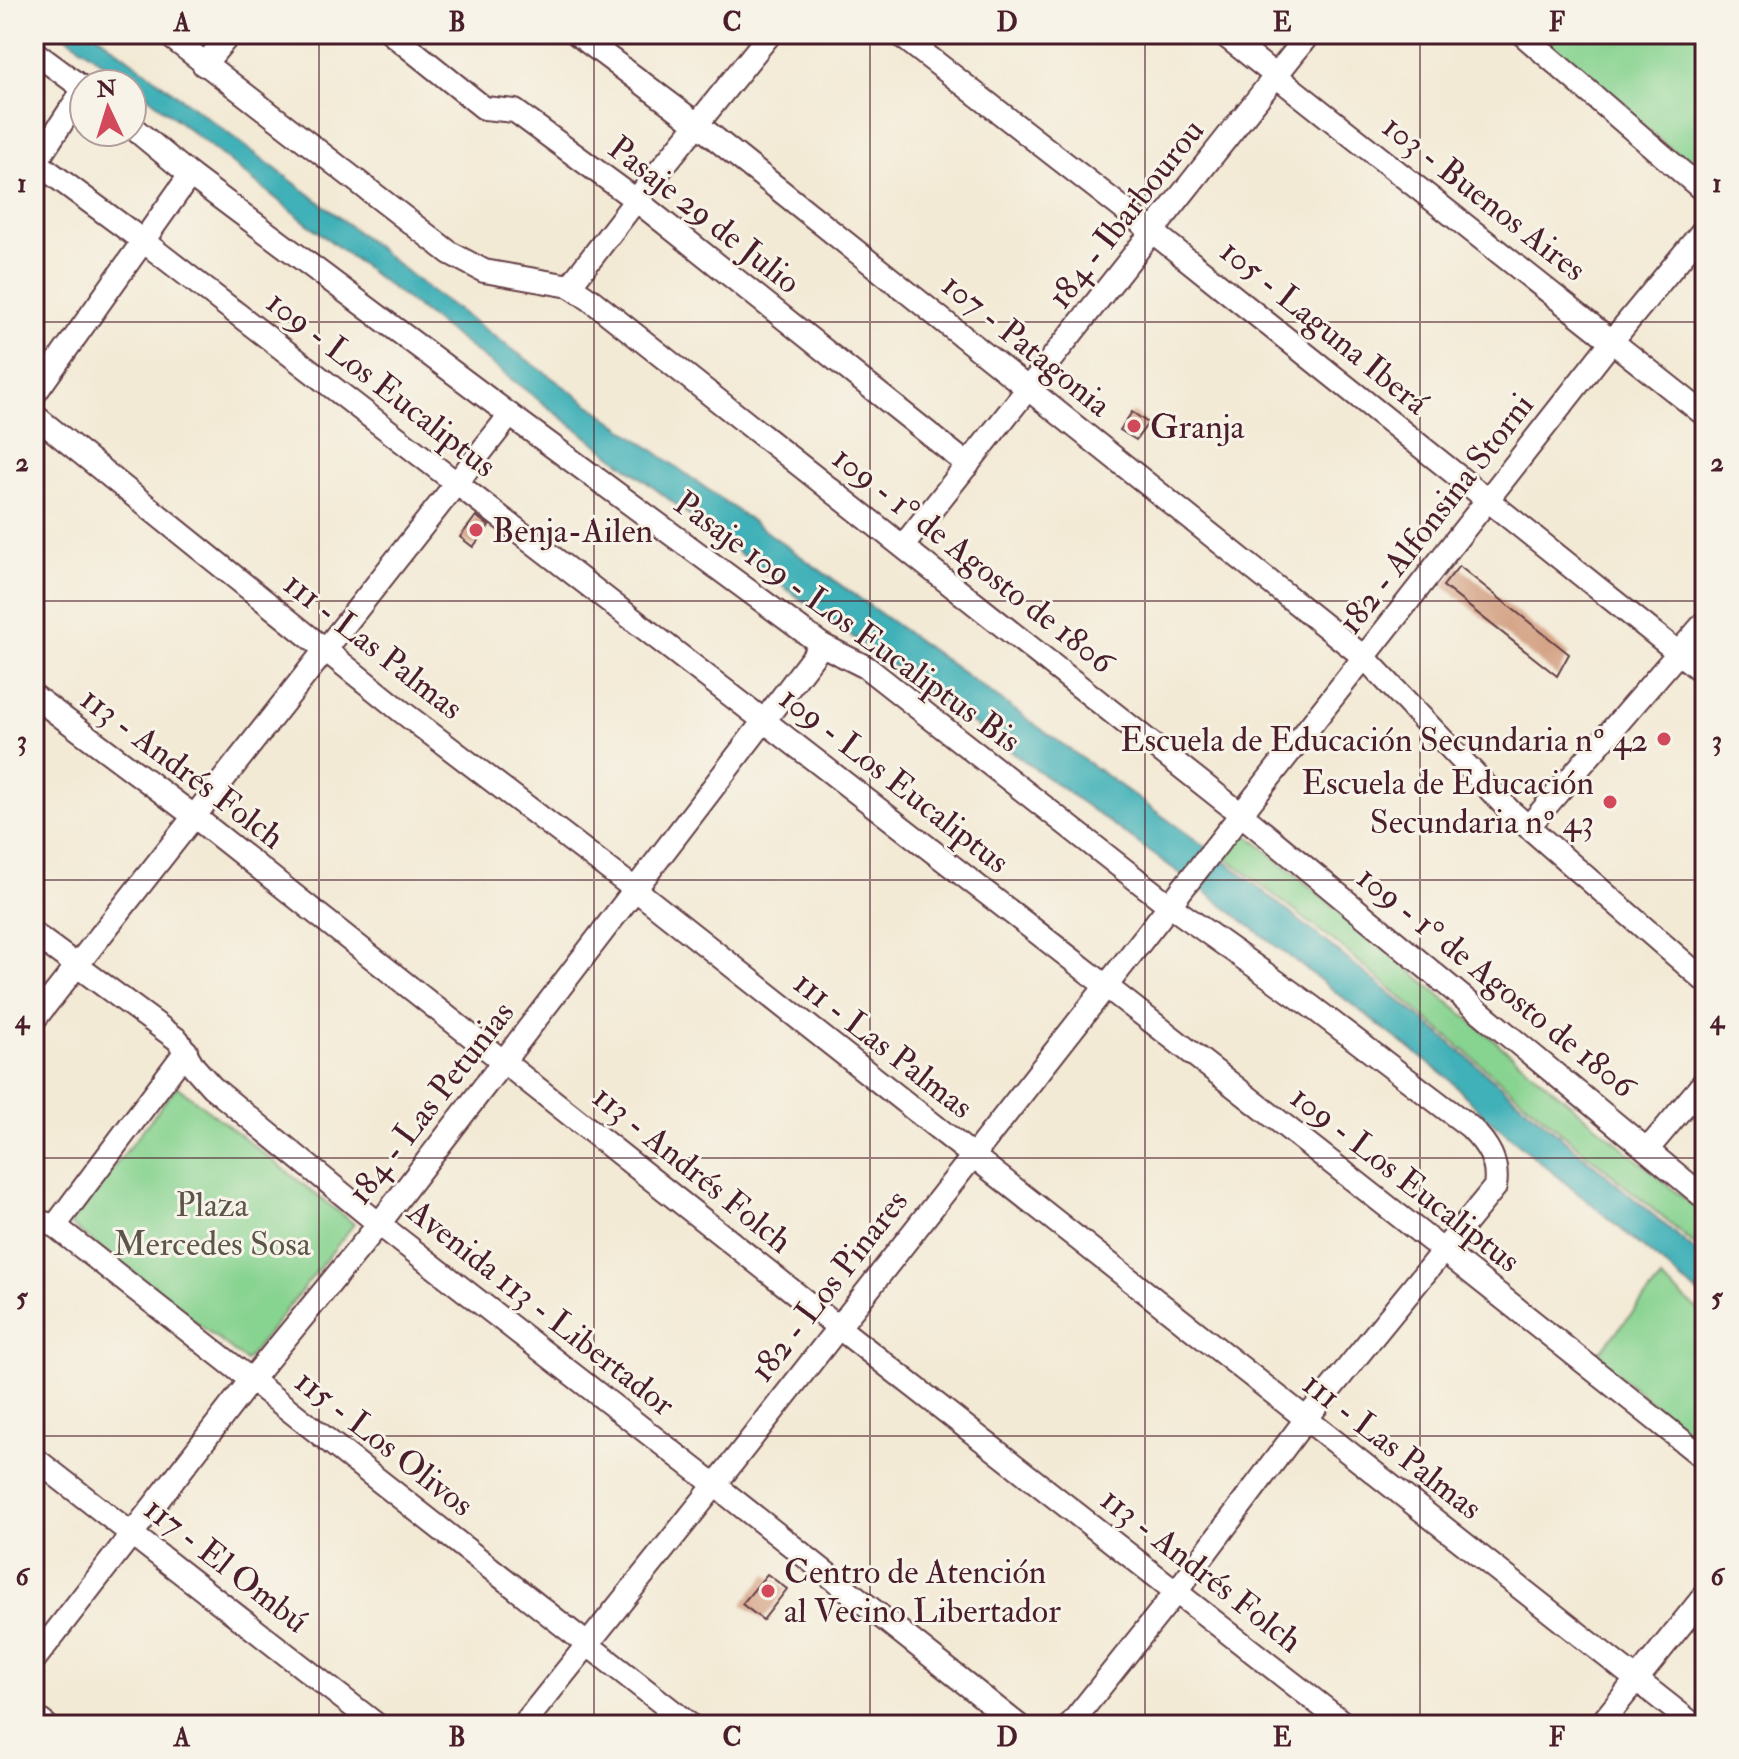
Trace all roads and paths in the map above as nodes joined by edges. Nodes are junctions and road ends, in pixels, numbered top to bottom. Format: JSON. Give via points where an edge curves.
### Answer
{"nodes":[{"id":1,"x":167,"y":34,"type":"edge"},
{"id":2,"x":230,"y":34,"type":"edge"},
{"id":3,"x":392,"y":34,"type":"edge"},
{"id":4,"x":577,"y":34,"type":"edge"},
{"id":5,"x":770,"y":34,"type":"edge"},
{"id":6,"x":899,"y":34,"type":"edge"},
{"id":7,"x":1223,"y":34,"type":"edge"},
{"id":8,"x":1309,"y":34,"type":"edge"},
{"id":9,"x":1522,"y":34,"type":"edge"},
{"id":10,"x":34,"y":52,"type":"edge"},
{"id":11,"x":204,"y":65,"type":"junction"},
{"id":12,"x":1276,"y":75,"type":"junction"},
{"id":13,"x":68,"y":77,"type":"edge"},
{"id":14,"x":68,"y":113,"type":"edge"},
{"id":15,"x":697,"y":124,"type":"junction"},
{"id":16,"x":148,"y":140,"type":"edge"},
{"id":17,"x":35,"y":164,"type":"edge"},
{"id":18,"x":190,"y":175,"type":"junction"},
{"id":19,"x":1705,"y":192,"type":"edge"},
{"id":20,"x":636,"y":200,"type":"junction"},
{"id":21,"x":1705,"y":228,"type":"edge"},
{"id":22,"x":1153,"y":232,"type":"junction"},
{"id":23,"x":143,"y":241,"type":"junction"},
{"id":24,"x":570,"y":286,"type":"junction"},
{"id":25,"x":1612,"y":341,"type":"junction"},
{"id":26,"x":1030,"y":389,"type":"junction"},
{"id":27,"x":34,"y":395,"type":"edge"},
{"id":28,"x":34,"y":415,"type":"edge"},
{"id":29,"x":510,"y":415,"type":"junction"},
{"id":30,"x":1705,"y":415,"type":"edge"},
{"id":31,"x":968,"y":465,"type":"junction"},
{"id":32,"x":455,"y":483,"type":"junction"},
{"id":33,"x":1488,"y":500,"type":"junction"},
{"id":34,"x":903,"y":546,"type":"junction"},
{"id":35,"x":1705,"y":622,"type":"edge"},
{"id":36,"x":822,"y":645,"type":"junction"},
{"id":37,"x":325,"y":650,"type":"junction"},
{"id":38,"x":1680,"y":653,"type":"junction"},
{"id":39,"x":1365,"y":658,"type":"junction"},
{"id":40,"x":1705,"y":674,"type":"edge"},
{"id":41,"x":34,"y":696,"type":"edge"},
{"id":42,"x":765,"y":722,"type":"junction"},
{"id":43,"x":1242,"y":815,"type":"junction"},
{"id":44,"x":195,"y":817,"type":"junction"},
{"id":45,"x":1528,"y":827,"type":"junction"},
{"id":46,"x":1184,"y":885,"type":"joint"},
{"id":47,"x":636,"y":890,"type":"junction"},
{"id":48,"x":1169,"y":905,"type":"junction"},
{"id":49,"x":34,"y":934,"type":"edge"},
{"id":50,"x":77,"y":964,"type":"junction"},
{"id":51,"x":1705,"y":981,"type":"edge"},
{"id":52,"x":1107,"y":986,"type":"junction"},
{"id":53,"x":34,"y":1020,"type":"edge"},
{"id":54,"x":186,"y":1051,"type":"junction"},
{"id":55,"x":505,"y":1061,"type":"junction"},
{"id":56,"x":1705,"y":1081,"type":"edge"},
{"id":57,"x":1648,"y":1149,"type":"junction"},
{"id":58,"x":972,"y":1157,"type":"junction"},
{"id":59,"x":1705,"y":1198,"type":"edge"},
{"id":60,"x":44,"y":1223,"type":"edge"},
{"id":61,"x":379,"y":1224,"type":"junction"},
{"id":62,"x":1444,"y":1250,"type":"junction"},
{"id":63,"x":838,"y":1327,"type":"junction"},
{"id":64,"x":251,"y":1380,"type":"junction"},
{"id":65,"x":1306,"y":1419,"type":"junction"},
{"id":66,"x":34,"y":1458,"type":"edge"},
{"id":67,"x":1705,"y":1459,"type":"edge"},
{"id":68,"x":715,"y":1485,"type":"junction"},
{"id":69,"x":134,"y":1534,"type":"junction"},
{"id":70,"x":1176,"y":1592,"type":"junction"},
{"id":71,"x":1705,"y":1595,"type":"edge"},
{"id":72,"x":588,"y":1644,"type":"junction"},
{"id":73,"x":34,"y":1660,"type":"edge"},
{"id":74,"x":1636,"y":1679,"type":"junction"},
{"id":75,"x":34,"y":1716,"type":"edge"},
{"id":76,"x":46,"y":1725,"type":"edge"},
{"id":77,"x":377,"y":1725,"type":"edge"},
{"id":78,"x":523,"y":1725,"type":"edge"},
{"id":79,"x":690,"y":1725,"type":"edge"},
{"id":80,"x":1018,"y":1725,"type":"edge"},
{"id":81,"x":1070,"y":1725,"type":"edge"},
{"id":82,"x":1346,"y":1725,"type":"edge"},
{"id":83,"x":1600,"y":1725,"type":"edge"},
{"id":84,"x":1694,"y":1725,"type":"edge"}],
"edges":[{"from":1,"to":11,"type":"street","name":"109 - 1° de Agosto de 1806"},
{"from":2,"to":11,"type":"street"},
{"from":3,"to":20,"type":"street","name":"Pasaje 29 de Julio","via":[[484,108],[515,111]]},
{"from":4,"to":15,"type":"street","name":"107 - Patagonia"},
{"from":5,"to":15,"type":"street"},
{"from":6,"to":22,"type":"street","name":"105 - Laguna Iberá"},
{"from":7,"to":12,"type":"street","name":"103 - Buenos Aires"},
{"from":8,"to":12,"type":"street","name":"184 - Ibarbourou"},
{"from":9,"to":19,"type":"street"},
{"from":10,"to":13,"type":"street"},
{"from":11,"to":24,"type":"street","name":"109 - 1° de Agosto de 1806","via":[[450,253],[484,271]]},
{"from":12,"to":22,"type":"street","name":"184 - Ibarbourou"},
{"from":12,"to":25,"type":"street","name":"103 - Buenos Aires"},
{"from":14,"to":17,"type":"street"},
{"from":15,"to":20,"type":"street"},
{"from":15,"to":26,"type":"street","name":"107 - Patagonia"},
{"from":16,"to":18,"type":"street","name":"Pasaje 109 - Los Eucaliptus Bis"},
{"from":17,"to":23,"type":"street","name":"109 - Los Eucaliptus"},
{"from":18,"to":23,"type":"street"},
{"from":18,"to":29,"type":"street","name":"Pasaje 109 - Los Eucaliptus Bis"},
{"from":20,"to":24,"type":"street"},
{"from":20,"to":31,"type":"street","name":"Pasaje 29 de Julio"},
{"from":21,"to":25,"type":"street","name":"182 - Alfonsina Storni"},
{"from":22,"to":26,"type":"street","name":"184 - Ibarbourou"},
{"from":22,"to":33,"type":"street","name":"105 - Laguna Iberá"},
{"from":23,"to":27,"type":"street"},
{"from":23,"to":32,"type":"street","name":"109 - Los Eucaliptus"},
{"from":24,"to":34,"type":"street","name":"109 - 1° de Agosto de 1806"},
{"from":25,"to":30,"type":"street","name":"103 - Buenos Aires"},
{"from":25,"to":33,"type":"street","name":"182 - Alfonsina Storni"},
{"from":26,"to":31,"type":"street","name":"184 - Ibarbourou"},
{"from":26,"to":39,"type":"street","name":"107 - Patagonia"},
{"from":28,"to":37,"type":"street","name":"111 - Las Palmas"},
{"from":29,"to":32,"type":"street"},
{"from":29,"to":36,"type":"street","name":"Pasaje 109 - Los Eucaliptus Bis"},
{"from":31,"to":34,"type":"street","name":"184 - Ibarbourou"},
{"from":32,"to":37,"type":"street"},
{"from":32,"to":42,"type":"street","name":"109 - Los Eucaliptus"},
{"from":33,"to":38,"type":"street","name":"105 - Laguna Iberá"},
{"from":33,"to":39,"type":"street","name":"182 - Alfonsina Storni"},
{"from":34,"to":43,"type":"street","name":"109 - 1° de Agosto de 1806"},
{"from":35,"to":38,"type":"street"},
{"from":36,"to":42,"type":"street","name":"184 - Las Petunias"},
{"from":36,"to":48,"type":"street","name":"Pasaje 109 - Los Eucaliptus Bis","via":[[866,667]]},
{"from":37,"to":44,"type":"street"},
{"from":37,"to":47,"type":"street","name":"111 - Las Palmas"},
{"from":38,"to":40,"type":"street","name":"105 - Laguna Iberá"},
{"from":38,"to":45,"type":"street"},
{"from":39,"to":43,"type":"street","name":"182 - Alfonsina Storni"},
{"from":39,"to":45,"type":"street","name":"107 - Patagonia"},
{"from":41,"to":44,"type":"street","name":"113 - Andrés Folch"},
{"from":42,"to":47,"type":"street","name":"184 - Las Petunias"},
{"from":42,"to":52,"type":"street","name":"109 - Los Eucaliptus"},
{"from":43,"to":46,"type":"street","name":"182 - Alfonsina Storni"},
{"from":43,"to":57,"type":"street","name":"109 - 1° de Agosto de 1806"},
{"from":44,"to":50,"type":"street"},
{"from":44,"to":55,"type":"street","name":"113 - Andrés Folch"},
{"from":45,"to":51,"type":"street","name":"107 - Patagonia"},
{"from":46,"to":48,"type":"street","name":"182 - Los Pinares"},
{"from":47,"to":55,"type":"street","name":"184 - Las Petunias"},
{"from":47,"to":58,"type":"street","name":"111 - Las Palmas"},
{"from":48,"to":52,"type":"street","name":"182 - Los Pinares"},
{"from":48,"to":62,"type":"street","name":"Pasaje 109 - Los Eucaliptus Bis","via":[[1312,1007],[1470,1127],[1489,1148],[1495,1187]]},
{"from":49,"to":50,"type":"street","name":"Avenida 113 - Libertador"},
{"from":50,"to":53,"type":"street"},
{"from":50,"to":54,"type":"street","name":"Avenida 113 - Libertador"},
{"from":52,"to":58,"type":"street","name":"182 - Los Pinares"},
{"from":52,"to":62,"type":"street","name":"109 - Los Eucaliptus"},
{"from":54,"to":60,"type":"street"},
{"from":54,"to":61,"type":"street","name":"Avenida 113 - Libertador","via":[[212,1087]]},
{"from":55,"to":61,"type":"street","name":"184 - Las Petunias"},
{"from":55,"to":63,"type":"street","name":"113 - Andrés Folch"},
{"from":56,"to":57,"type":"street"},
{"from":57,"to":59,"type":"street","name":"109 - 1° de Agosto de 1806"},
{"from":58,"to":63,"type":"street","name":"182 - Los Pinares"},
{"from":58,"to":65,"type":"street","name":"111 - Las Palmas"},
{"from":60,"to":64,"type":"street","name":"115 - Los Olivos"},
{"from":61,"to":64,"type":"street","name":"184 - Las Petunias"},
{"from":61,"to":68,"type":"street","name":"Avenida 113 - Libertador"},
{"from":62,"to":65,"type":"street"},
{"from":62,"to":67,"type":"street","name":"109 - Los Eucaliptus"},
{"from":63,"to":68,"type":"street","name":"182 - Los Pinares"},
{"from":63,"to":70,"type":"street","name":"113 - Andrés Folch"},
{"from":64,"to":69,"type":"street","name":"184 - Las Petunias"},
{"from":64,"to":72,"type":"street","name":"115 - Los Olivos"},
{"from":65,"to":70,"type":"street"},
{"from":65,"to":74,"type":"street","name":"111 - Las Palmas"},
{"from":66,"to":69,"type":"street","name":"117 - El Ombú"},
{"from":68,"to":72,"type":"street","name":"182 - Los Pinares"},
{"from":68,"to":80,"type":"street","name":"Avenida 113 - Libertador"},
{"from":69,"to":73,"type":"street","name":"184 - Las Petunias"},
{"from":69,"to":77,"type":"street","name":"117 - El Ombú"},
{"from":70,"to":81,"type":"street"},
{"from":70,"to":82,"type":"street","name":"113 - Andrés Folch"},
{"from":71,"to":74,"type":"street"},
{"from":72,"to":78,"type":"street","name":"182 - Los Pinares"},
{"from":72,"to":79,"type":"street","name":"115 - Los Olivos"},
{"from":74,"to":83,"type":"street"},
{"from":74,"to":84,"type":"street","name":"111 - Las Palmas"},
{"from":75,"to":76,"type":"street"}]}
